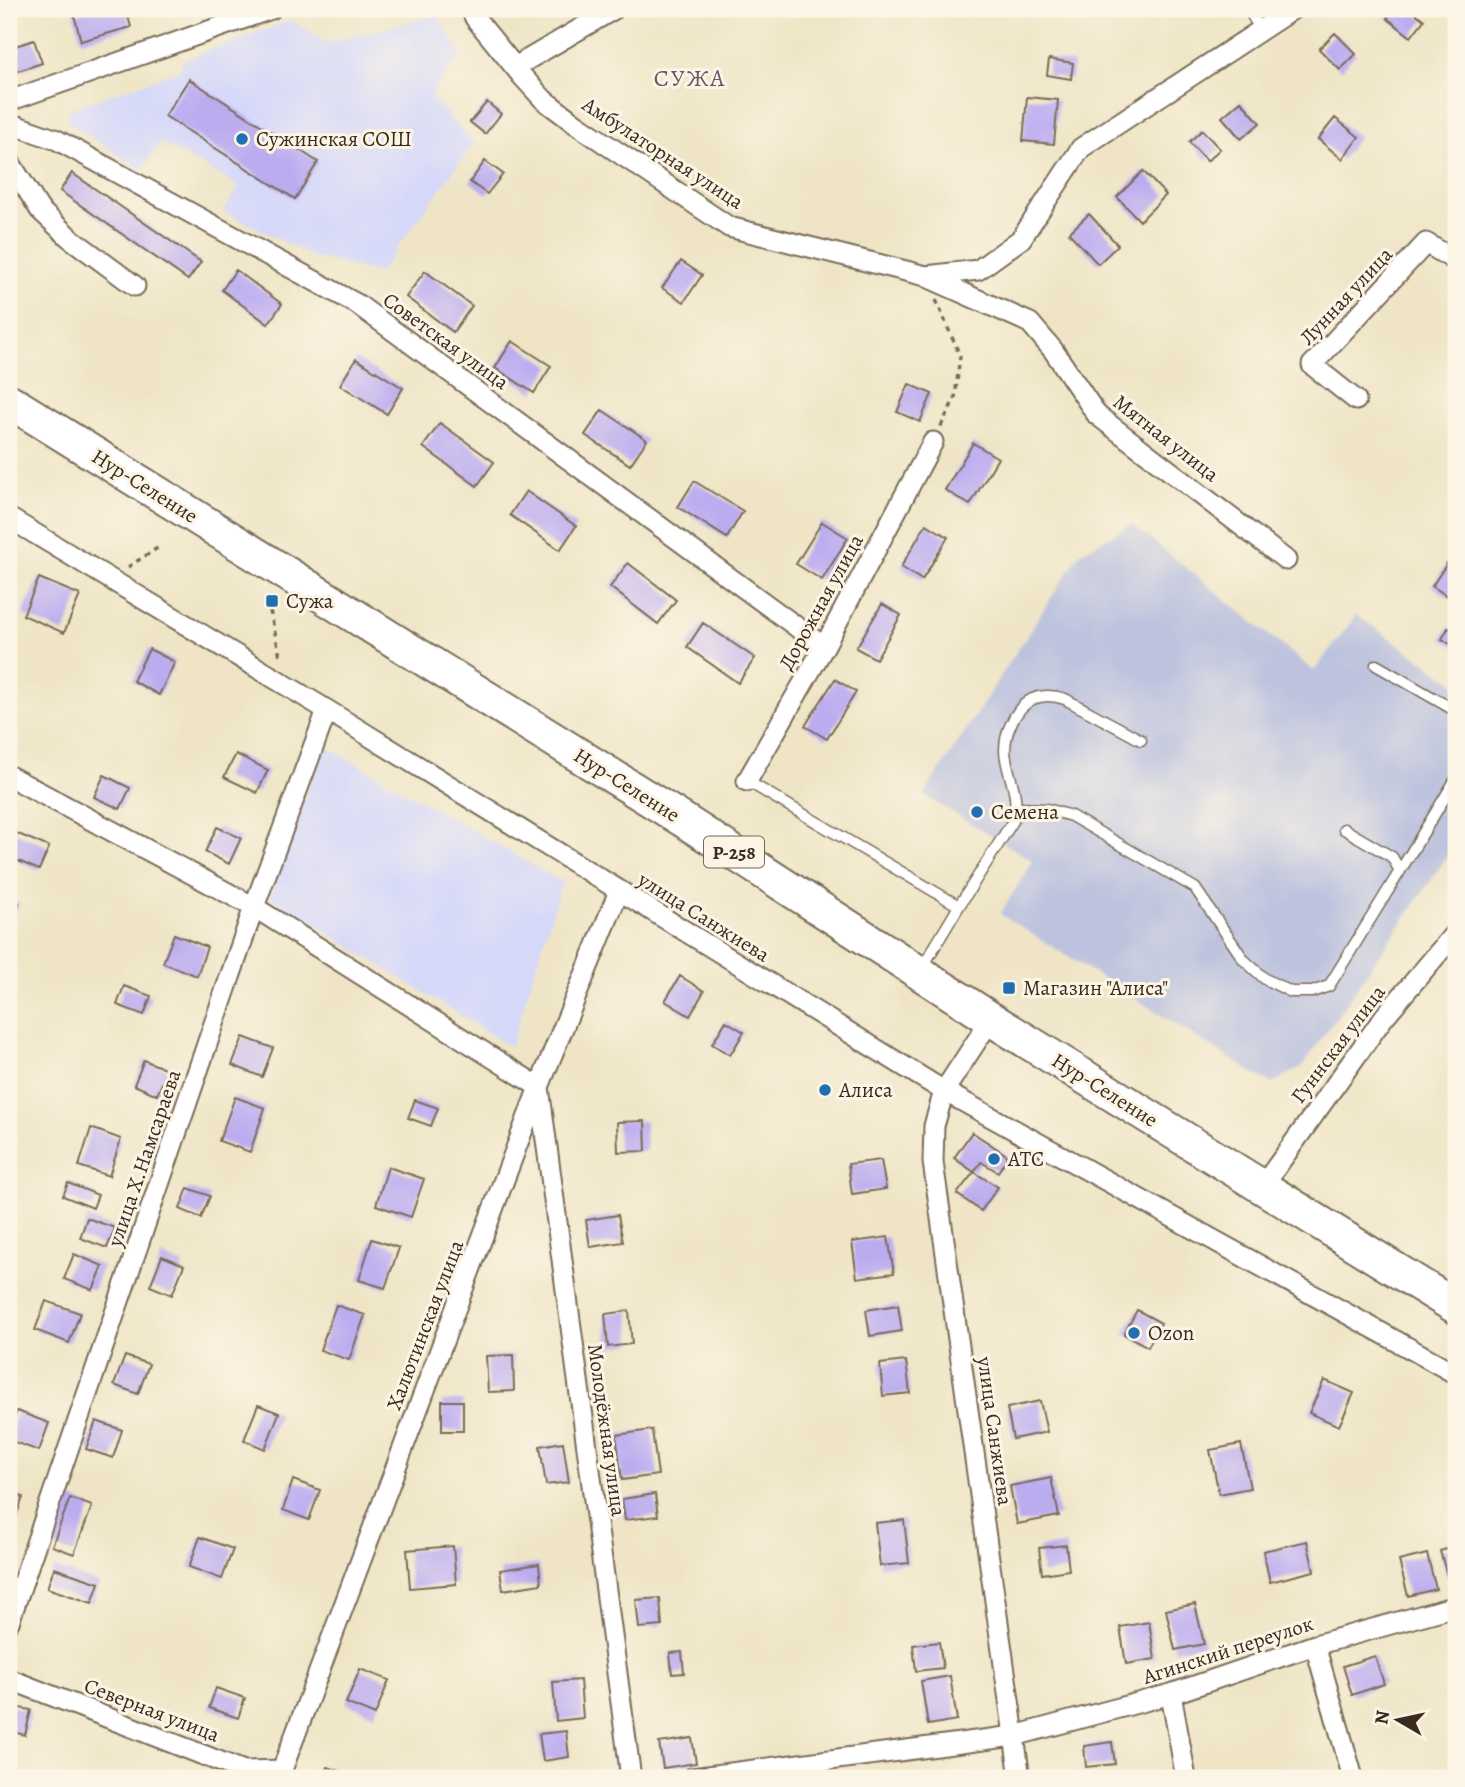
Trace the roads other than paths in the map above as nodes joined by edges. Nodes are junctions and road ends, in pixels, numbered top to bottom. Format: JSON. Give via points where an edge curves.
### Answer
{"nodes":[{"id":1,"x":271,"y":9,"type":"edge"},
{"id":2,"x":614,"y":9,"type":"edge"},
{"id":3,"x":1248,"y":9,"type":"edge"},
{"id":4,"x":1293,"y":9,"type":"edge"},
{"id":5,"x":473,"y":14,"type":"edge"},
{"id":6,"x":1261,"y":30,"type":"junction"},
{"id":7,"x":515,"y":67,"type":"junction"},
{"id":8,"x":9,"y":101,"type":"edge"},
{"id":9,"x":9,"y":123,"type":"edge"},
{"id":10,"x":9,"y":161,"type":"edge"},
{"id":11,"x":1456,"y":261,"type":"edge"},
{"id":12,"x":926,"y":276,"type":"junction"},
{"id":13,"x":135,"y":286,"type":"dead end"},
{"id":14,"x":1356,"y":400,"type":"dead end"},
{"id":15,"x":9,"y":401,"type":"edge"},
{"id":16,"x":933,"y":442,"type":"road end"},
{"id":17,"x":9,"y":517,"type":"edge"},
{"id":18,"x":1286,"y":560,"type":"dead end"},
{"id":19,"x":824,"y":647,"type":"junction"},
{"id":20,"x":1376,"y":666,"type":"dead end"},
{"id":21,"x":327,"y":710,"type":"junction"},
{"id":22,"x":1456,"y":711,"type":"edge"},
{"id":23,"x":1142,"y":740,"type":"dead end"},
{"id":24,"x":9,"y":776,"type":"edge"},
{"id":25,"x":1456,"y":779,"type":"edge"},
{"id":26,"x":747,"y":781,"type":"joint"},
{"id":27,"x":1017,"y":808,"type":"junction"},
{"id":28,"x":1343,"y":830,"type":"dead end"},
{"id":29,"x":1400,"y":871,"type":"junction"},
{"id":30,"x":619,"y":891,"type":"junction"},
{"id":31,"x":959,"y":906,"type":"junction"},
{"id":32,"x":254,"y":907,"type":"junction"},
{"id":33,"x":1456,"y":932,"type":"edge"},
{"id":34,"x":920,"y":972,"type":"junction"},
{"id":35,"x":991,"y":1019,"type":"junction"},
{"id":36,"x":539,"y":1087,"type":"junction"},
{"id":37,"x":944,"y":1091,"type":"junction"},
{"id":38,"x":1262,"y":1187,"type":"junction"},
{"id":39,"x":1456,"y":1307,"type":"edge"},
{"id":40,"x":1456,"y":1374,"type":"edge"},
{"id":41,"x":1456,"y":1606,"type":"edge"},
{"id":42,"x":9,"y":1622,"type":"edge"},
{"id":43,"x":1315,"y":1645,"type":"junction"},
{"id":44,"x":9,"y":1679,"type":"edge"},
{"id":45,"x":1171,"y":1694,"type":"junction"},
{"id":46,"x":1014,"y":1737,"type":"junction"},
{"id":47,"x":242,"y":1774,"type":"edge"},
{"id":48,"x":282,"y":1774,"type":"edge"},
{"id":49,"x":631,"y":1778,"type":"edge"},
{"id":50,"x":692,"y":1778,"type":"edge"},
{"id":51,"x":1020,"y":1778,"type":"edge"},
{"id":52,"x":1186,"y":1778,"type":"edge"},
{"id":53,"x":1353,"y":1778,"type":"edge"}],
"edges":[{"from":1,"to":8,"type":"street"},
{"from":2,"to":7,"type":"street"},
{"from":3,"to":6,"type":"lane"},
{"from":4,"to":6,"type":"street"},
{"from":5,"to":7,"type":"street","name":"Амбулаторная улица"},
{"from":6,"to":12,"type":"street","name":"Амбулаторная улица","via":[[1081,148],[1021,239],[978,270]]},
{"from":7,"to":12,"type":"street","name":"Амбулаторная улица","via":[[544,100],[576,124],[729,227]]},
{"from":9,"to":19,"type":"street","name":"Советская улица","via":[[57,139],[357,304]]},
{"from":10,"to":13,"type":"street","via":[[40,210]]},
{"from":11,"to":14,"type":"street","name":"Лунная улица","via":[[1426,243],[1312,365]]},
{"from":12,"to":18,"type":"street","name":"Мятная улица","via":[[1030,323],[1097,415]]},
{"from":15,"to":34,"type":"highway","name":"Нур-Селение","number":"Р-258"},
{"from":16,"to":19,"type":"street","name":"Дорожная улица"},
{"from":17,"to":21,"type":"street","name":"улица Санжиева"},
{"from":19,"to":26,"type":"street","name":"Дорожная улица"},
{"from":20,"to":22,"type":"lane"},
{"from":21,"to":30,"type":"street","name":"улица Санжиева"},
{"from":21,"to":32,"type":"street","name":"улица Х.Намсараева"},
{"from":23,"to":27,"type":"lane","via":[[1065,699],[1052,695],[1025,703],[1014,716],[1005,747]]},
{"from":24,"to":32,"type":"street"},
{"from":25,"to":29,"type":"lane"},
{"from":26,"to":31,"type":"lane"},
{"from":27,"to":29,"type":"lane","via":[[1071,816],[1195,888],[1244,960],[1265,979],[1291,992],[1329,986]]},
{"from":27,"to":31,"type":"lane"},
{"from":28,"to":29,"type":"lane","via":[[1392,857]]},
{"from":30,"to":36,"type":"street","name":"Халютинская улица"},
{"from":30,"to":37,"type":"street","name":"улица Санжиева"},
{"from":31,"to":34,"type":"lane"},
{"from":32,"to":36,"type":"street"},
{"from":32,"to":42,"type":"street","name":"улица Х.Намсараева"},
{"from":33,"to":38,"type":"street","name":"Гуннская улица","via":[[1384,1017]]},
{"from":34,"to":35,"type":"highway","name":"Нур-Селение","number":"Р-258"},
{"from":35,"to":37,"type":"street","name":"улица Санжиева"},
{"from":35,"to":38,"type":"highway","name":"Нур-Селение","number":"Р-258"},
{"from":36,"to":48,"type":"street","name":"Халютинская улица"},
{"from":36,"to":49,"type":"street","name":"Молодёжная улица"},
{"from":37,"to":40,"type":"street","name":"улица Санжиева"},
{"from":37,"to":46,"type":"street","name":"улица Санжиева","via":[[934,1126],[933,1162]]},
{"from":38,"to":39,"type":"highway","name":"Нур-Селение","number":"Р-258"},
{"from":41,"to":43,"type":"street","name":"Агинский переулок"},
{"from":43,"to":45,"type":"street","name":"Агинский переулок"},
{"from":43,"to":53,"type":"street"},
{"from":44,"to":47,"type":"street","name":"Северная улица"},
{"from":45,"to":46,"type":"street","name":"Агинский переулок"},
{"from":45,"to":52,"type":"street"},
{"from":46,"to":50,"type":"street","name":"Агинский переулок"},
{"from":46,"to":51,"type":"street","name":"улица Санжиева"},
{"from":47,"to":48,"type":"street","name":"Северная улица"}]}
